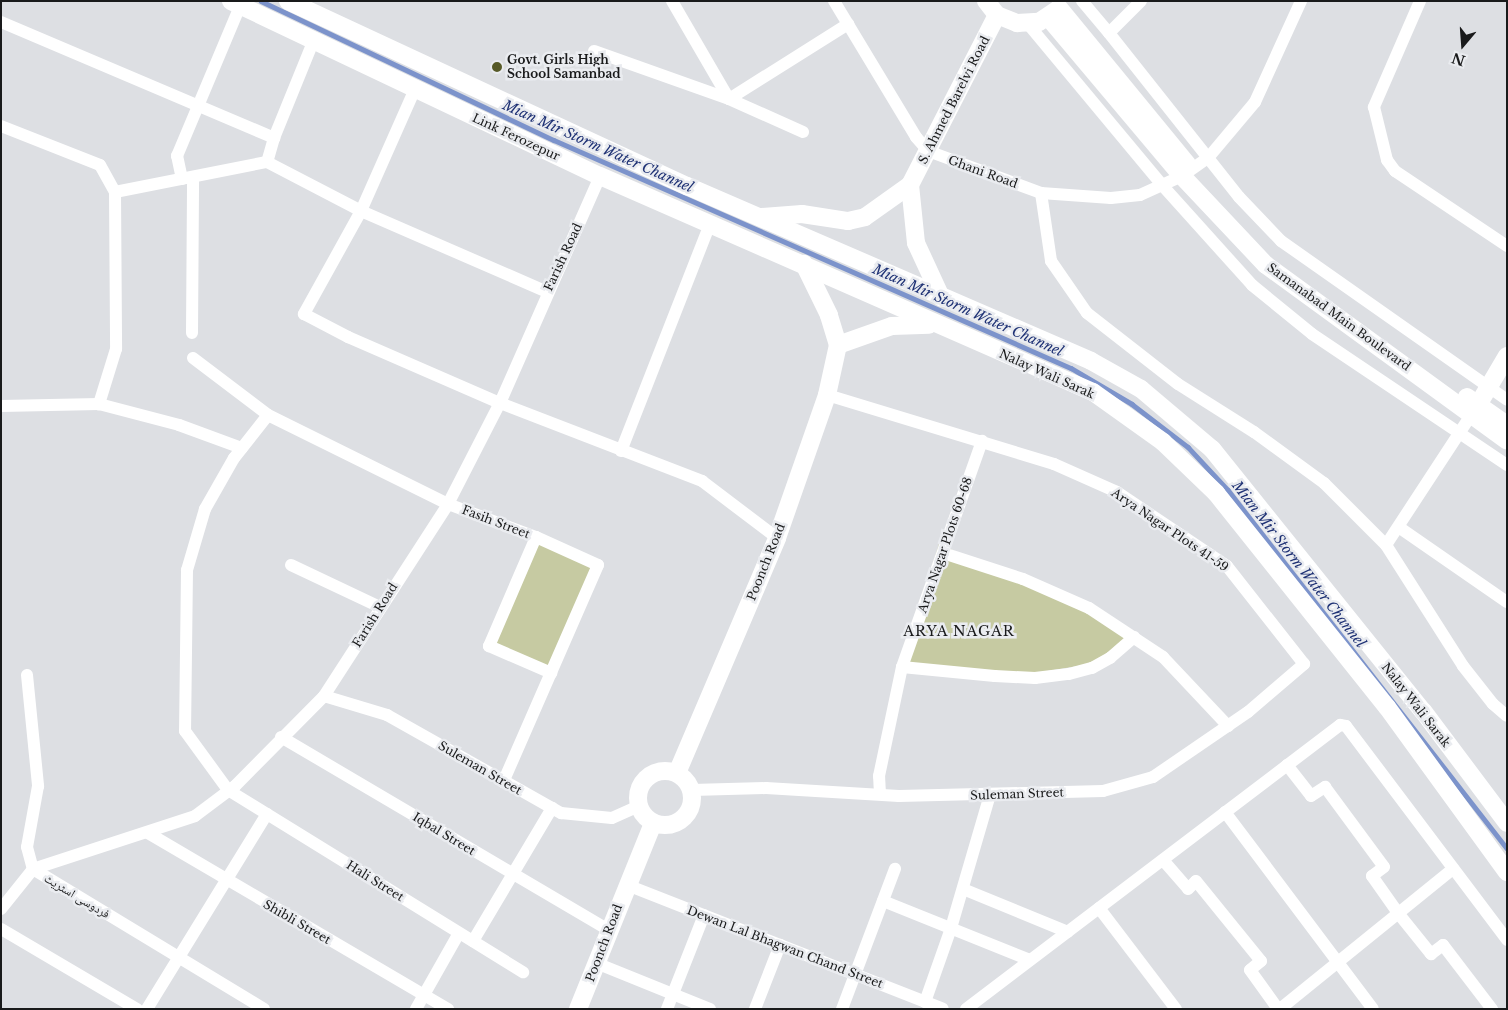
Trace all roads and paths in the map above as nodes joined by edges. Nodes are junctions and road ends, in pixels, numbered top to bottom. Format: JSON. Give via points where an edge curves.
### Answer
{"nodes":[{"id":1,"x":288,"y":1,"type":"edge"},
{"id":2,"x":672,"y":1,"type":"edge"},
{"id":3,"x":834,"y":1,"type":"edge"},
{"id":4,"x":1082,"y":1,"type":"edge"},
{"id":5,"x":1142,"y":1,"type":"edge"},
{"id":6,"x":1302,"y":1,"type":"edge"},
{"id":7,"x":1420,"y":1,"type":"edge"},
{"id":8,"x":235,"y":4,"type":"edge"},
{"id":9,"x":992,"y":8,"type":"edge"},
{"id":10,"x":1057,"y":9,"type":"edge"},
{"id":11,"x":1,"y":22,"type":"edge"},
{"id":12,"x":848,"y":24,"type":"junction"},
{"id":13,"x":1028,"y":24,"type":"junction"},
{"id":14,"x":339,"y":27,"type":"junction"},
{"id":15,"x":1109,"y":33,"type":"junction"},
{"id":16,"x":320,"y":45,"type":"junction"},
{"id":17,"x":594,"y":51,"type":"dead end"},
{"id":18,"x":415,"y":89,"type":"junction"},
{"id":19,"x":729,"y":99,"type":"junction"},
{"id":20,"x":199,"y":106,"type":"junction"},
{"id":21,"x":1,"y":126,"type":"edge"},
{"id":22,"x":803,"y":132,"type":"dead end"},
{"id":23,"x":274,"y":138,"type":"junction"},
{"id":24,"x":928,"y":151,"type":"junction"},
{"id":25,"x":1208,"y":158,"type":"junction"},
{"id":26,"x":267,"y":162,"type":"junction"},
{"id":27,"x":1187,"y":173,"type":"junction"},
{"id":28,"x":600,"y":176,"type":"junction"},
{"id":29,"x":187,"y":178,"type":"junction"},
{"id":30,"x":910,"y":185,"type":"junction"},
{"id":31,"x":1162,"y":185,"type":"junction"},
{"id":32,"x":115,"y":192,"type":"junction"},
{"id":33,"x":1041,"y":193,"type":"junction"},
{"id":34,"x":361,"y":211,"type":"junction"},
{"id":35,"x":759,"y":217,"type":"junction"},
{"id":36,"x":710,"y":224,"type":"junction"},
{"id":37,"x":1507,"y":246,"type":"edge"},
{"id":38,"x":804,"y":264,"type":"junction"},
{"id":39,"x":547,"y":292,"type":"junction"},
{"id":40,"x":941,"y":297,"type":"junction"},
{"id":41,"x":947,"y":330,"type":"junction"},
{"id":42,"x":192,"y":333,"type":"dead end"},
{"id":43,"x":838,"y":345,"type":"junction"},
{"id":44,"x":1507,"y":356,"type":"edge"},
{"id":45,"x":193,"y":358,"type":"dead end"},
{"id":46,"x":1488,"y":388,"type":"junction"},
{"id":47,"x":827,"y":395,"type":"junction"},
{"id":48,"x":1507,"y":400,"type":"edge"},
{"id":49,"x":500,"y":403,"type":"junction"},
{"id":50,"x":99,"y":404,"type":"junction"},
{"id":51,"x":1,"y":406,"type":"edge"},
{"id":52,"x":1475,"y":410,"type":"junction"},
{"id":53,"x":268,"y":414,"type":"junction"},
{"id":54,"x":1507,"y":425,"type":"edge"},
{"id":55,"x":1460,"y":433,"type":"junction"},
{"id":56,"x":982,"y":441,"type":"junction"},
{"id":57,"x":1507,"y":441,"type":"edge"},
{"id":58,"x":242,"y":448,"type":"junction"},
{"id":59,"x":621,"y":451,"type":"junction"},
{"id":60,"x":1507,"y":465,"type":"edge"},
{"id":61,"x":448,"y":504,"type":"junction"},
{"id":62,"x":1400,"y":528,"type":"junction"},
{"id":63,"x":536,"y":537,"type":"junction"},
{"id":64,"x":777,"y":538,"type":"junction"},
{"id":65,"x":1386,"y":545,"type":"junction"},
{"id":66,"x":942,"y":553,"type":"junction"},
{"id":67,"x":291,"y":565,"type":"dead end"},
{"id":68,"x":1507,"y":602,"type":"edge"},
{"id":69,"x":380,"y":607,"type":"junction"},
{"id":70,"x":1134,"y":637,"type":"junction"},
{"id":71,"x":1304,"y":664,"type":"joint"},
{"id":72,"x":902,"y":667,"type":"junction"},
{"id":73,"x":551,"y":673,"type":"junction"},
{"id":74,"x":27,"y":675,"type":"dead end"},
{"id":75,"x":324,"y":696,"type":"junction"},
{"id":76,"x":1423,"y":711,"type":"junction"},
{"id":77,"x":1507,"y":716,"type":"edge"},
{"id":78,"x":1228,"y":726,"type":"junction"},
{"id":79,"x":1402,"y":728,"type":"junction"},
{"id":80,"x":281,"y":737,"type":"junction"},
{"id":81,"x":1287,"y":765,"type":"junction"},
{"id":82,"x":677,"y":773,"type":"junction"},
{"id":83,"x":503,"y":782,"type":"junction"},
{"id":84,"x":228,"y":790,"type":"junction"},
{"id":85,"x":692,"y":790,"type":"junction"},
{"id":86,"x":880,"y":794,"type":"junction"},
{"id":87,"x":990,"y":795,"type":"junction"},
{"id":88,"x":639,"y":806,"type":"junction"},
{"id":89,"x":552,"y":808,"type":"junction"},
{"id":90,"x":1225,"y":812,"type":"junction"},
{"id":91,"x":267,"y":814,"type":"junction"},
{"id":92,"x":653,"y":823,"type":"junction"},
{"id":93,"x":1507,"y":823,"type":"edge"},
{"id":94,"x":148,"y":833,"type":"junction"},
{"id":95,"x":1163,"y":860,"type":"junction"},
{"id":96,"x":33,"y":869,"type":"junction"},
{"id":97,"x":895,"y":869,"type":"dead end"},
{"id":98,"x":1453,"y":869,"type":"junction"},
{"id":99,"x":1507,"y":872,"type":"edge"},
{"id":100,"x":512,"y":875,"type":"junction"},
{"id":101,"x":226,"y":882,"type":"junction"},
{"id":102,"x":627,"y":885,"type":"junction"},
{"id":103,"x":963,"y":889,"type":"junction"},
{"id":104,"x":6,"y":898,"type":"edge"},
{"id":105,"x":883,"y":902,"type":"junction"},
{"id":106,"x":1099,"y":908,"type":"junction"},
{"id":107,"x":1,"y":909,"type":"edge"},
{"id":108,"x":1398,"y":913,"type":"junction"},
{"id":109,"x":704,"y":915,"type":"junction"},
{"id":110,"x":951,"y":928,"type":"junction"},
{"id":111,"x":1,"y":929,"type":"edge"},
{"id":112,"x":609,"y":930,"type":"junction"},
{"id":113,"x":1068,"y":932,"type":"junction"},
{"id":114,"x":459,"y":933,"type":"junction"},
{"id":115,"x":1507,"y":940,"type":"edge"},
{"id":116,"x":473,"y":941,"type":"junction"},
{"id":117,"x":780,"y":945,"type":"junction"},
{"id":118,"x":179,"y":957,"type":"junction"},
{"id":119,"x":1030,"y":960,"type":"junction"},
{"id":120,"x":1338,"y":962,"type":"junction"},
{"id":121,"x":596,"y":963,"type":"junction"},
{"id":122,"x":523,"y":972,"type":"dead end"},
{"id":123,"x":855,"y":974,"type":"junction"},
{"id":124,"x":672,"y":994,"type":"junction"},
{"id":125,"x":424,"y":995,"type":"junction"},
{"id":126,"x":925,"y":1002,"type":"junction"},
{"id":127,"x":972,"y":1007,"type":"edge"},
{"id":128,"x":137,"y":1009,"type":"edge"},
{"id":129,"x":147,"y":1009,"type":"edge"},
{"id":130,"x":264,"y":1009,"type":"edge"},
{"id":131,"x":416,"y":1009,"type":"edge"},
{"id":132,"x":448,"y":1009,"type":"edge"},
{"id":133,"x":578,"y":1009,"type":"edge"},
{"id":134,"x":667,"y":1009,"type":"edge"},
{"id":135,"x":710,"y":1009,"type":"edge"},
{"id":136,"x":755,"y":1009,"type":"edge"},
{"id":137,"x":842,"y":1009,"type":"edge"},
{"id":138,"x":943,"y":1009,"type":"edge"},
{"id":139,"x":1176,"y":1009,"type":"edge"},
{"id":140,"x":1279,"y":1009,"type":"edge"},
{"id":141,"x":1373,"y":1009,"type":"edge"},
{"id":142,"x":1492,"y":1009,"type":"edge"}],
"edges":[{"from":1,"to":14,"type":"main road","name":"Link Ferozepur"},
{"from":2,"to":19,"type":"street"},
{"from":3,"to":12,"type":"street"},
{"from":4,"to":15,"type":"street"},
{"from":5,"to":15,"type":"street"},
{"from":6,"to":25,"type":"street","name":"Ghani Road","via":[[1255,102]]},
{"from":7,"to":37,"type":"street","via":[[1374,107],[1387,160],[1395,170]]},
{"from":8,"to":16,"type":"main road","name":"Link Ferozepur"},
{"from":8,"to":20,"type":"street"},
{"from":9,"to":13,"type":"main road","via":[[1007,20]]},
{"from":9,"to":24,"type":"main road","name":"S. Ahmed Barelvi Road"},
{"from":10,"to":13,"type":"main road"},
{"from":10,"to":27,"type":"main road","name":"Samanabad Main Boulevard"},
{"from":11,"to":20,"type":"street"},
{"from":12,"to":19,"type":"street"},
{"from":12,"to":24,"type":"street"},
{"from":13,"to":31,"type":"street"},
{"from":14,"to":16,"type":"main road"},
{"from":14,"to":35,"type":"main road","name":"Link Ferozepur"},
{"from":15,"to":25,"type":"street"},
{"from":16,"to":18,"type":"main road","name":"Link Ferozepur"},
{"from":16,"to":23,"type":"street"},
{"from":17,"to":19,"type":"street"},
{"from":18,"to":28,"type":"main road","name":"Link Ferozepur"},
{"from":18,"to":34,"type":"street"},
{"from":19,"to":22,"type":"street"},
{"from":20,"to":23,"type":"street"},
{"from":20,"to":29,"type":"street","via":[[177,156]]},
{"from":21,"to":32,"type":"street","via":[[100,165]]},
{"from":23,"to":26,"type":"street"},
{"from":24,"to":30,"type":"main road","name":"S. Ahmed Barelvi Road"},
{"from":24,"to":33,"type":"street","name":"Ghani Road"},
{"from":25,"to":27,"type":"street","name":"Ghani Road"},
{"from":25,"to":46,"type":"street","via":[[1238,197],[1281,241]]},
{"from":26,"to":29,"type":"street"},
{"from":26,"to":34,"type":"street"},
{"from":27,"to":31,"type":"street","name":"Ghani Road"},
{"from":27,"to":52,"type":"main road","name":"Samanabad Main Boulevard","via":[[1283,265]]},
{"from":28,"to":36,"type":"main road","name":"Link Ferozepur"},
{"from":28,"to":39,"type":"street","name":"Farish Road"},
{"from":29,"to":32,"type":"street"},
{"from":29,"to":42,"type":"street"},
{"from":30,"to":35,"type":"main road","name":"S. Ahmed Barelvi Road","via":[[877,210],[848,221],[802,214]]},
{"from":30,"to":40,"type":"main road","via":[[916,243]]},
{"from":31,"to":33,"type":"street","name":"Ghani Road","via":[[1140,195],[1111,198]]},
{"from":31,"to":55,"type":"street","via":[[1252,285],[1312,334]]},
{"from":32,"to":50,"type":"street","via":[[116,350]]},
{"from":33,"to":65,"type":"street","via":[[1050,261],[1087,313],[1178,384],[1254,432],[1324,483]]},
{"from":34,"to":39,"type":"street"},
{"from":34,"to":49,"type":"street","via":[[304,314],[348,337]]},
{"from":35,"to":40,"type":"main road","name":"Nalay Wali Sarak"},
{"from":36,"to":38,"type":"main road","name":"Link Ferozepur"},
{"from":36,"to":59,"type":"street"},
{"from":38,"to":41,"type":"main road","name":"Nalay Wali Sarak"},
{"from":38,"to":43,"type":"main road","name":"Poonch Road","via":[[829,315]]},
{"from":39,"to":49,"type":"street","name":"Farish Road"},
{"from":40,"to":76,"type":"main road","name":"Nalay Wali Sarak","via":[[1091,361],[1141,389],[1172,412],[1212,449]]},
{"from":41,"to":43,"type":"main road","via":[[921,324],[892,326]]},
{"from":41,"to":79,"type":"main road","name":"Nalay Wali Sarak","via":[[1092,392],[1163,442],[1216,493]]},
{"from":43,"to":47,"type":"main road","name":"Poonch Road"},
{"from":44,"to":46,"type":"main road"},
{"from":45,"to":53,"type":"street","name":"Fasih Street"},
{"from":46,"to":48,"type":"street"},
{"from":46,"to":52,"type":"main road"},
{"from":47,"to":56,"type":"street","name":"Arya Nagar Plots 41-59"},
{"from":47,"to":64,"type":"main road","name":"Poonch Road"},
{"from":49,"to":59,"type":"street"},
{"from":49,"to":61,"type":"street","name":"Farish Road"},
{"from":50,"to":51,"type":"street"},
{"from":50,"to":58,"type":"street","via":[[179,425]]},
{"from":52,"to":54,"type":"main road","name":"Samanabad Main Boulevard"},
{"from":52,"to":55,"type":"street"},
{"from":52,"to":57,"type":"main road","name":"Samanabad Main Boulevard"},
{"from":53,"to":58,"type":"street"},
{"from":53,"to":61,"type":"street","name":"Fasih Street"},
{"from":55,"to":60,"type":"street"},
{"from":55,"to":62,"type":"street"},
{"from":56,"to":66,"type":"street","name":"Arya Nagar Plots 60-68"},
{"from":56,"to":71,"type":"street","name":"Arya Nagar Plots 41-59","via":[[1054,464],[1117,492],[1227,566]]},
{"from":58,"to":84,"type":"street","via":[[206,509],[187,570],[185,731]]},
{"from":59,"to":64,"type":"street","via":[[702,482]]},
{"from":61,"to":63,"type":"street","name":"Fasih Street"},
{"from":61,"to":69,"type":"street","name":"Farish Road"},
{"from":62,"to":65,"type":"street"},
{"from":62,"to":68,"type":"street"},
{"from":63,"to":73,"type":"street","name":"Fasih Street","via":[[598,566]]},
{"from":63,"to":73,"type":"street","via":[[489,646]]},
{"from":64,"to":82,"type":"main road","name":"Poonch Road"},
{"from":65,"to":77,"type":"street","via":[[1463,666],[1493,704]]},
{"from":66,"to":70,"type":"street","via":[[1023,579],[1089,608]]},
{"from":66,"to":72,"type":"street","name":"Arya Nagar Plots 60-68"},
{"from":67,"to":69,"type":"street"},
{"from":69,"to":75,"type":"street","name":"Farish Road"},
{"from":70,"to":72,"type":"street","via":[[1110,658],[1092,668],[1069,674],[1035,678]]},
{"from":70,"to":78,"type":"street","via":[[1162,657]]},
{"from":71,"to":78,"type":"street","name":"Suleman Street"},
{"from":72,"to":86,"type":"street","name":"Arya Nagar Plots 60-68","via":[[879,776]]},
{"from":73,"to":83,"type":"street","name":"Fasih Street"},
{"from":74,"to":96,"type":"street","name":"فردوسی اسٹریٹ","via":[[38,786],[27,847]]},
{"from":75,"to":80,"type":"street","name":"Farish Road"},
{"from":75,"to":83,"type":"street","name":"Suleman Street","via":[[387,715]]},
{"from":76,"to":79,"type":"main road"},
{"from":76,"to":93,"type":"main road","name":"Nalay Wali Sarak"},
{"from":78,"to":87,"type":"street","name":"Suleman Street","via":[[1153,776],[1103,791]]},
{"from":79,"to":99,"type":"main road","name":"Nalay Wali Sarak"},
{"from":80,"to":84,"type":"street","name":"Farish Road"},
{"from":80,"to":100,"type":"street","name":"Iqbal Street"},
{"from":81,"to":90,"type":"street"},
{"from":81,"to":98,"type":"street","via":[[1340,725],[1346,726]]},
{"from":81,"to":108,"type":"street","via":[[1311,796],[1325,786],[1384,867],[1372,876]]},
{"from":82,"to":85,"type":"main road"},
{"from":82,"to":88,"type":"main road","via":[[656,772],[647,777],[640,785]]},
{"from":83,"to":89,"type":"street","name":"Suleman Street"},
{"from":84,"to":91,"type":"street","name":"Hali Street"},
{"from":84,"to":94,"type":"street","name":"Farish Road","via":[[195,816]]},
{"from":85,"to":86,"type":"street","name":"Suleman Street","via":[[766,788]]},
{"from":85,"to":92,"type":"main road","via":[[691,808],[686,816],[671,825]]},
{"from":86,"to":87,"type":"street","name":"Suleman Street"},
{"from":87,"to":103,"type":"street"},
{"from":88,"to":89,"type":"street","name":"Suleman Street","via":[[612,818],[598,819],[561,813]]},
{"from":88,"to":92,"type":"main road"},
{"from":89,"to":100,"type":"street"},
{"from":90,"to":95,"type":"street"},
{"from":90,"to":120,"type":"street"},
{"from":91,"to":101,"type":"street"},
{"from":91,"to":114,"type":"street","name":"Hali Street"},
{"from":92,"to":102,"type":"main road","name":"Poonch Road"},
{"from":94,"to":96,"type":"street","name":"Farish Road"},
{"from":94,"to":101,"type":"street","name":"Shibli Street"},
{"from":95,"to":106,"type":"street"},
{"from":95,"to":140,"type":"street","via":[[1188,889],[1196,881],[1261,961],[1250,970]]},
{"from":96,"to":104,"type":"street"},
{"from":96,"to":118,"type":"street","name":"فردوسی اسٹریٹ"},
{"from":97,"to":105,"type":"street"},
{"from":98,"to":108,"type":"street"},
{"from":98,"to":115,"type":"street"},
{"from":100,"to":112,"type":"street","name":"Iqbal Street"},
{"from":100,"to":116,"type":"street"},
{"from":101,"to":118,"type":"street"},
{"from":101,"to":125,"type":"street","name":"Shibli Street"},
{"from":102,"to":109,"type":"street","name":"Dewan Lal Bhagwan Chand Street"},
{"from":102,"to":112,"type":"main road","name":"Poonch Road"},
{"from":103,"to":110,"type":"street"},
{"from":103,"to":113,"type":"street"},
{"from":104,"to":107,"type":"street"},
{"from":105,"to":110,"type":"street"},
{"from":105,"to":123,"type":"street"},
{"from":106,"to":113,"type":"street"},
{"from":106,"to":139,"type":"street"},
{"from":108,"to":120,"type":"street"},
{"from":108,"to":142,"type":"street","via":[[1431,954],[1443,945]]},
{"from":109,"to":117,"type":"street","name":"Dewan Lal Bhagwan Chand Street"},
{"from":109,"to":124,"type":"street"},
{"from":110,"to":119,"type":"street"},
{"from":110,"to":126,"type":"street"},
{"from":111,"to":128,"type":"street"},
{"from":112,"to":121,"type":"main road","name":"Poonch Road"},
{"from":113,"to":119,"type":"street"},
{"from":114,"to":116,"type":"street","name":"Hali Street"},
{"from":114,"to":125,"type":"street"},
{"from":116,"to":122,"type":"street","name":"Hali Street"},
{"from":117,"to":123,"type":"street","name":"Dewan Lal Bhagwan Chand Street"},
{"from":117,"to":136,"type":"street"},
{"from":118,"to":129,"type":"street"},
{"from":118,"to":130,"type":"street","name":"فردوسی اسٹریٹ"},
{"from":119,"to":127,"type":"street"},
{"from":120,"to":140,"type":"street"},
{"from":120,"to":141,"type":"street"},
{"from":121,"to":124,"type":"street"},
{"from":121,"to":133,"type":"main road","name":"Poonch Road"},
{"from":123,"to":126,"type":"street","name":"Dewan Lal Bhagwan Chand Street"},
{"from":123,"to":137,"type":"street"},
{"from":124,"to":134,"type":"street"},
{"from":124,"to":135,"type":"street"},
{"from":125,"to":131,"type":"street"},
{"from":125,"to":132,"type":"street","name":"Shibli Street"},
{"from":126,"to":138,"type":"street","name":"Dewan Lal Bhagwan Chand Street"}]}
